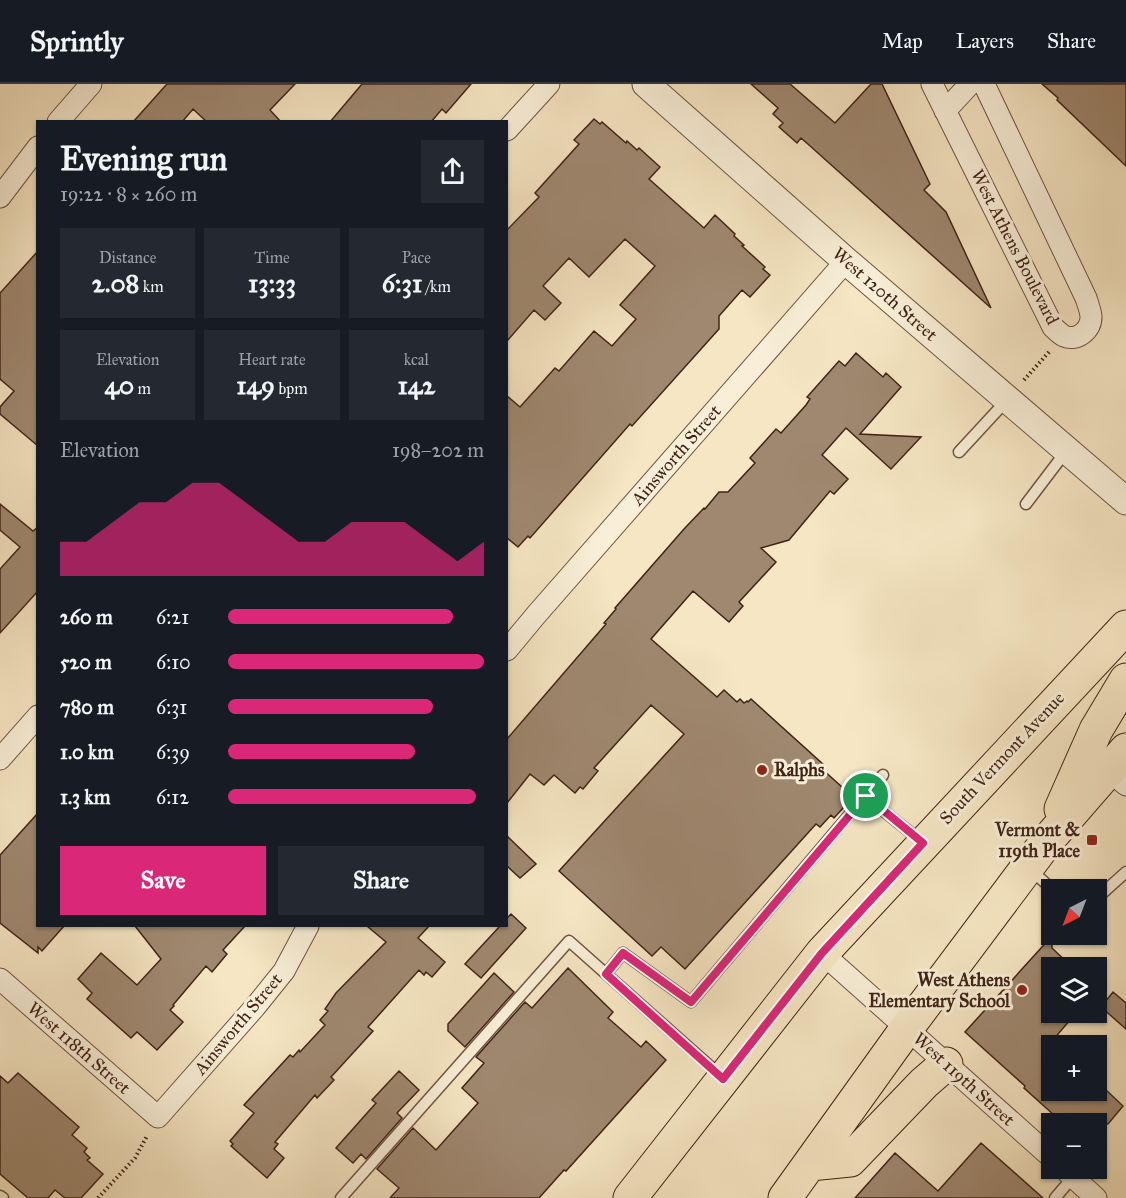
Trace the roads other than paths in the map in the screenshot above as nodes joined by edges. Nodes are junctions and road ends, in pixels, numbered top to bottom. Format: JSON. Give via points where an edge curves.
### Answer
{"nodes":[{"id":1,"x":91,"y":84,"type":"edge"},
{"id":2,"x":549,"y":84,"type":"edge"},
{"id":3,"x":646,"y":84,"type":"edge"},
{"id":4,"x":932,"y":84,"type":"edge"},
{"id":5,"x":970,"y":84,"type":"edge"},
{"id":6,"x":984,"y":84,"type":"edge"},
{"id":7,"x":945,"y":111,"type":"junction"},
{"id":8,"x":60,"y":120,"type":"edge"},
{"id":9,"x":508,"y":129,"type":"edge"},
{"id":10,"x":36,"y":150,"type":"edge"},
{"id":11,"x":0,"y":197,"type":"edge"},
{"id":12,"x":846,"y":261,"type":"junction"},
{"id":13,"x":1007,"y":400,"type":"junction"},
{"id":14,"x":1067,"y":450,"type":"junction"},
{"id":15,"x":959,"y":452,"type":"dead end"},
{"id":16,"x":1126,"y":501,"type":"edge"},
{"id":17,"x":1026,"y":504,"type":"dead end"},
{"id":18,"x":1126,"y":627,"type":"edge"},
{"id":19,"x":508,"y":649,"type":"edge"},
{"id":20,"x":1126,"y":680,"type":"edge"},
{"id":21,"x":36,"y":718,"type":"edge"},
{"id":22,"x":0,"y":759,"type":"edge"},
{"id":23,"x":1120,"y":768,"type":"edge"},
{"id":24,"x":883,"y":775,"type":"dead end"},
{"id":25,"x":866,"y":796,"type":"junction"},
{"id":26,"x":1047,"y":841,"type":"junction"},
{"id":27,"x":923,"y":843,"type":"junction"},
{"id":28,"x":1028,"y":868,"type":"junction"},
{"id":29,"x":1126,"y":872,"type":"edge"},
{"id":30,"x":1041,"y":879,"type":"edge"},
{"id":31,"x":1107,"y":889,"type":"edge"},
{"id":32,"x":307,"y":927,"type":"edge"},
{"id":33,"x":822,"y":953,"type":"junction"},
{"id":34,"x":606,"y":974,"type":"junction"},
{"id":35,"x":0,"y":979,"type":"edge"},
{"id":36,"x":907,"y":1028,"type":"junction"},
{"id":37,"x":946,"y":1064,"type":"junction"},
{"id":38,"x":723,"y":1079,"type":"junction"},
{"id":39,"x":158,"y":1117,"type":"joint"},
{"id":40,"x":1041,"y":1148,"type":"edge"},
{"id":41,"x":810,"y":1164,"type":"junction"},
{"id":42,"x":1065,"y":1179,"type":"edge"},
{"id":43,"x":1075,"y":1179,"type":"edge"},
{"id":44,"x":341,"y":1198,"type":"edge"},
{"id":45,"x":630,"y":1198,"type":"edge"},
{"id":46,"x":785,"y":1198,"type":"edge"},
{"id":47,"x":1055,"y":1198,"type":"edge"},
{"id":48,"x":1096,"y":1198,"type":"edge"}],
"edges":[{"from":1,"to":8,"type":"street"},
{"from":2,"to":9,"type":"street"},
{"from":3,"to":12,"type":"street","name":"West 120th Street"},
{"from":4,"to":7,"type":"street","name":"West Athens Boulevard"},
{"from":5,"to":7,"type":"street"},
{"from":6,"to":7,"type":"street","name":"West Athens Boulevard","via":[[1086,298],[1091,317],[1082,335],[1072,339],[1053,327]]},
{"from":10,"to":11,"type":"street"},
{"from":12,"to":13,"type":"street","name":"West 120th Street"},
{"from":12,"to":19,"type":"street","name":"Ainsworth Street"},
{"from":13,"to":14,"type":"street","name":"West 120th Street"},
{"from":13,"to":15,"type":"lane"},
{"from":14,"to":16,"type":"street","name":"West 120th Street"},
{"from":14,"to":17,"type":"lane"},
{"from":18,"to":27,"type":"main road","name":"South Vermont Avenue"},
{"from":20,"to":26,"type":"main road","via":[[1096,730]]},
{"from":21,"to":22,"type":"street"},
{"from":23,"to":26,"type":"main road"},
{"from":24,"to":25,"type":"lane"},
{"from":25,"to":27,"type":"lane"},
{"from":25,"to":34,"type":"lane","via":[[691,1002],[623,953]]},
{"from":26,"to":28,"type":"main road"},
{"from":27,"to":33,"type":"main road","name":"South Vermont Avenue"},
{"from":28,"to":30,"type":"lane"},
{"from":28,"to":36,"type":"main road"},
{"from":29,"to":31,"type":"lane"},
{"from":32,"to":39,"type":"street","name":"Ainsworth Street","via":[[284,971]]},
{"from":33,"to":36,"type":"street","name":"West 119th Street"},
{"from":33,"to":38,"type":"main road","name":"South Vermont Avenue"},
{"from":34,"to":38,"type":"lane"},
{"from":34,"to":44,"type":"lane","via":[[569,941]]},
{"from":35,"to":39,"type":"street","name":"West 118th Street"},
{"from":36,"to":37,"type":"street","name":"West 119th Street"},
{"from":36,"to":41,"type":"main road"},
{"from":37,"to":40,"type":"street","name":"West 119th Street"},
{"from":37,"to":41,"type":"main road","via":[[850,1160]]},
{"from":38,"to":45,"type":"main road","name":"South Vermont Avenue"},
{"from":41,"to":46,"type":"main road"},
{"from":42,"to":47,"type":"lane"},
{"from":43,"to":48,"type":"street"}]}
